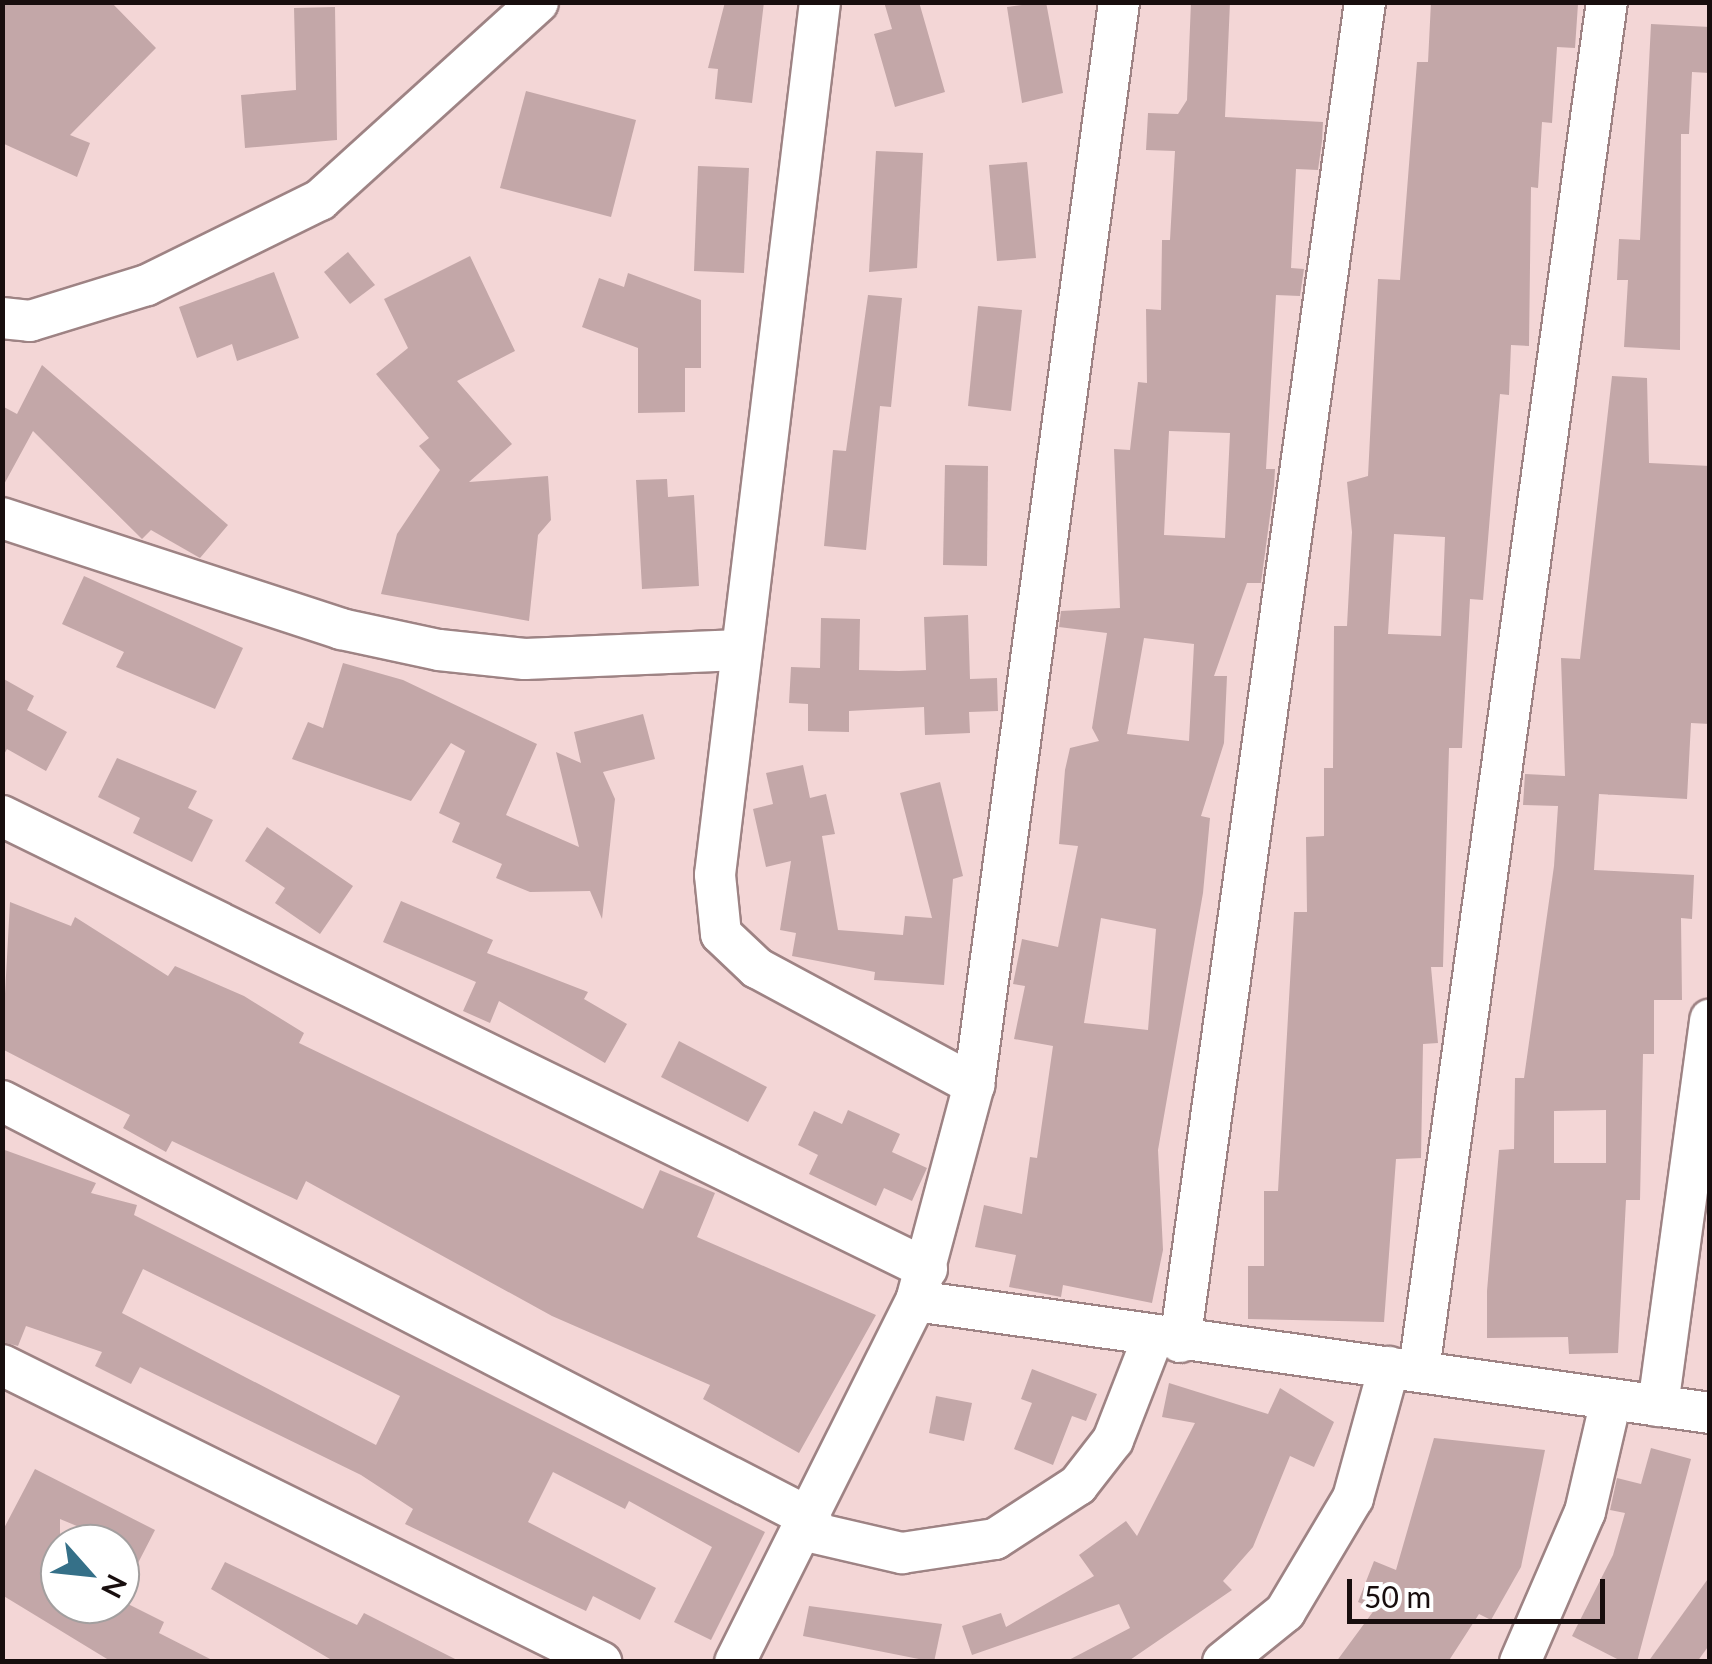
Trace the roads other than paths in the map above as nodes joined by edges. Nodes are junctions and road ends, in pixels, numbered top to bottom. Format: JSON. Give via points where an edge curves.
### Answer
{"nodes":[{"id":1,"x":538,"y":2,"type":"edge"},
{"id":2,"x":820,"y":2,"type":"edge"},
{"id":3,"x":1119,"y":2,"type":"edge"},
{"id":4,"x":1365,"y":2,"type":"edge"},
{"id":5,"x":1607,"y":2,"type":"edge"},
{"id":6,"x":2,"y":318,"type":"edge"},
{"id":7,"x":2,"y":518,"type":"edge"},
{"id":8,"x":740,"y":650,"type":"junction"},
{"id":9,"x":2,"y":816,"type":"edge"},
{"id":10,"x":1710,"y":1019,"type":"edge"},
{"id":11,"x":974,"y":1085,"type":"junction"},
{"id":12,"x":2,"y":1100,"type":"edge"},
{"id":13,"x":921,"y":1285,"type":"junction"},
{"id":14,"x":1166,"y":1341,"type":"junction"},
{"id":15,"x":2,"y":1365,"type":"edge"},
{"id":16,"x":1404,"y":1368,"type":"junction"},
{"id":17,"x":1611,"y":1400,"type":"junction"},
{"id":18,"x":1658,"y":1406,"type":"junction"},
{"id":19,"x":1710,"y":1413,"type":"edge"},
{"id":20,"x":807,"y":1524,"type":"junction"},
{"id":21,"x":600,"y":1662,"type":"edge"},
{"id":22,"x":736,"y":1662,"type":"edge"},
{"id":23,"x":1223,"y":1662,"type":"edge"},
{"id":24,"x":1520,"y":1662,"type":"edge"}],
"edges":[{"from":1,"to":6,"type":"street","via":[[320,200],[146,286],[30,321]]},
{"from":2,"to":8,"type":"street"},
{"from":3,"to":11,"type":"street"},
{"from":4,"to":14,"type":"street"},
{"from":5,"to":16,"type":"street"},
{"from":7,"to":8,"type":"street","via":[[322,623],[439,650],[526,659]]},
{"from":8,"to":11,"type":"street","via":[[715,875],[721,934],[757,968]]},
{"from":9,"to":13,"type":"street"},
{"from":10,"to":18,"type":"street"},
{"from":11,"to":13,"type":"street"},
{"from":12,"to":20,"type":"street"},
{"from":13,"to":14,"type":"street"},
{"from":13,"to":20,"type":"street"},
{"from":14,"to":16,"type":"street"},
{"from":14,"to":20,"type":"street","via":[[1112,1440],[1078,1485],[995,1540],[902,1553]]},
{"from":15,"to":21,"type":"street"},
{"from":16,"to":17,"type":"street"},
{"from":16,"to":23,"type":"street","via":[[1354,1498],[1285,1612]]},
{"from":17,"to":18,"type":"street"},
{"from":17,"to":24,"type":"street","via":[[1585,1512]]},
{"from":18,"to":19,"type":"street"},
{"from":20,"to":22,"type":"street"}]}
